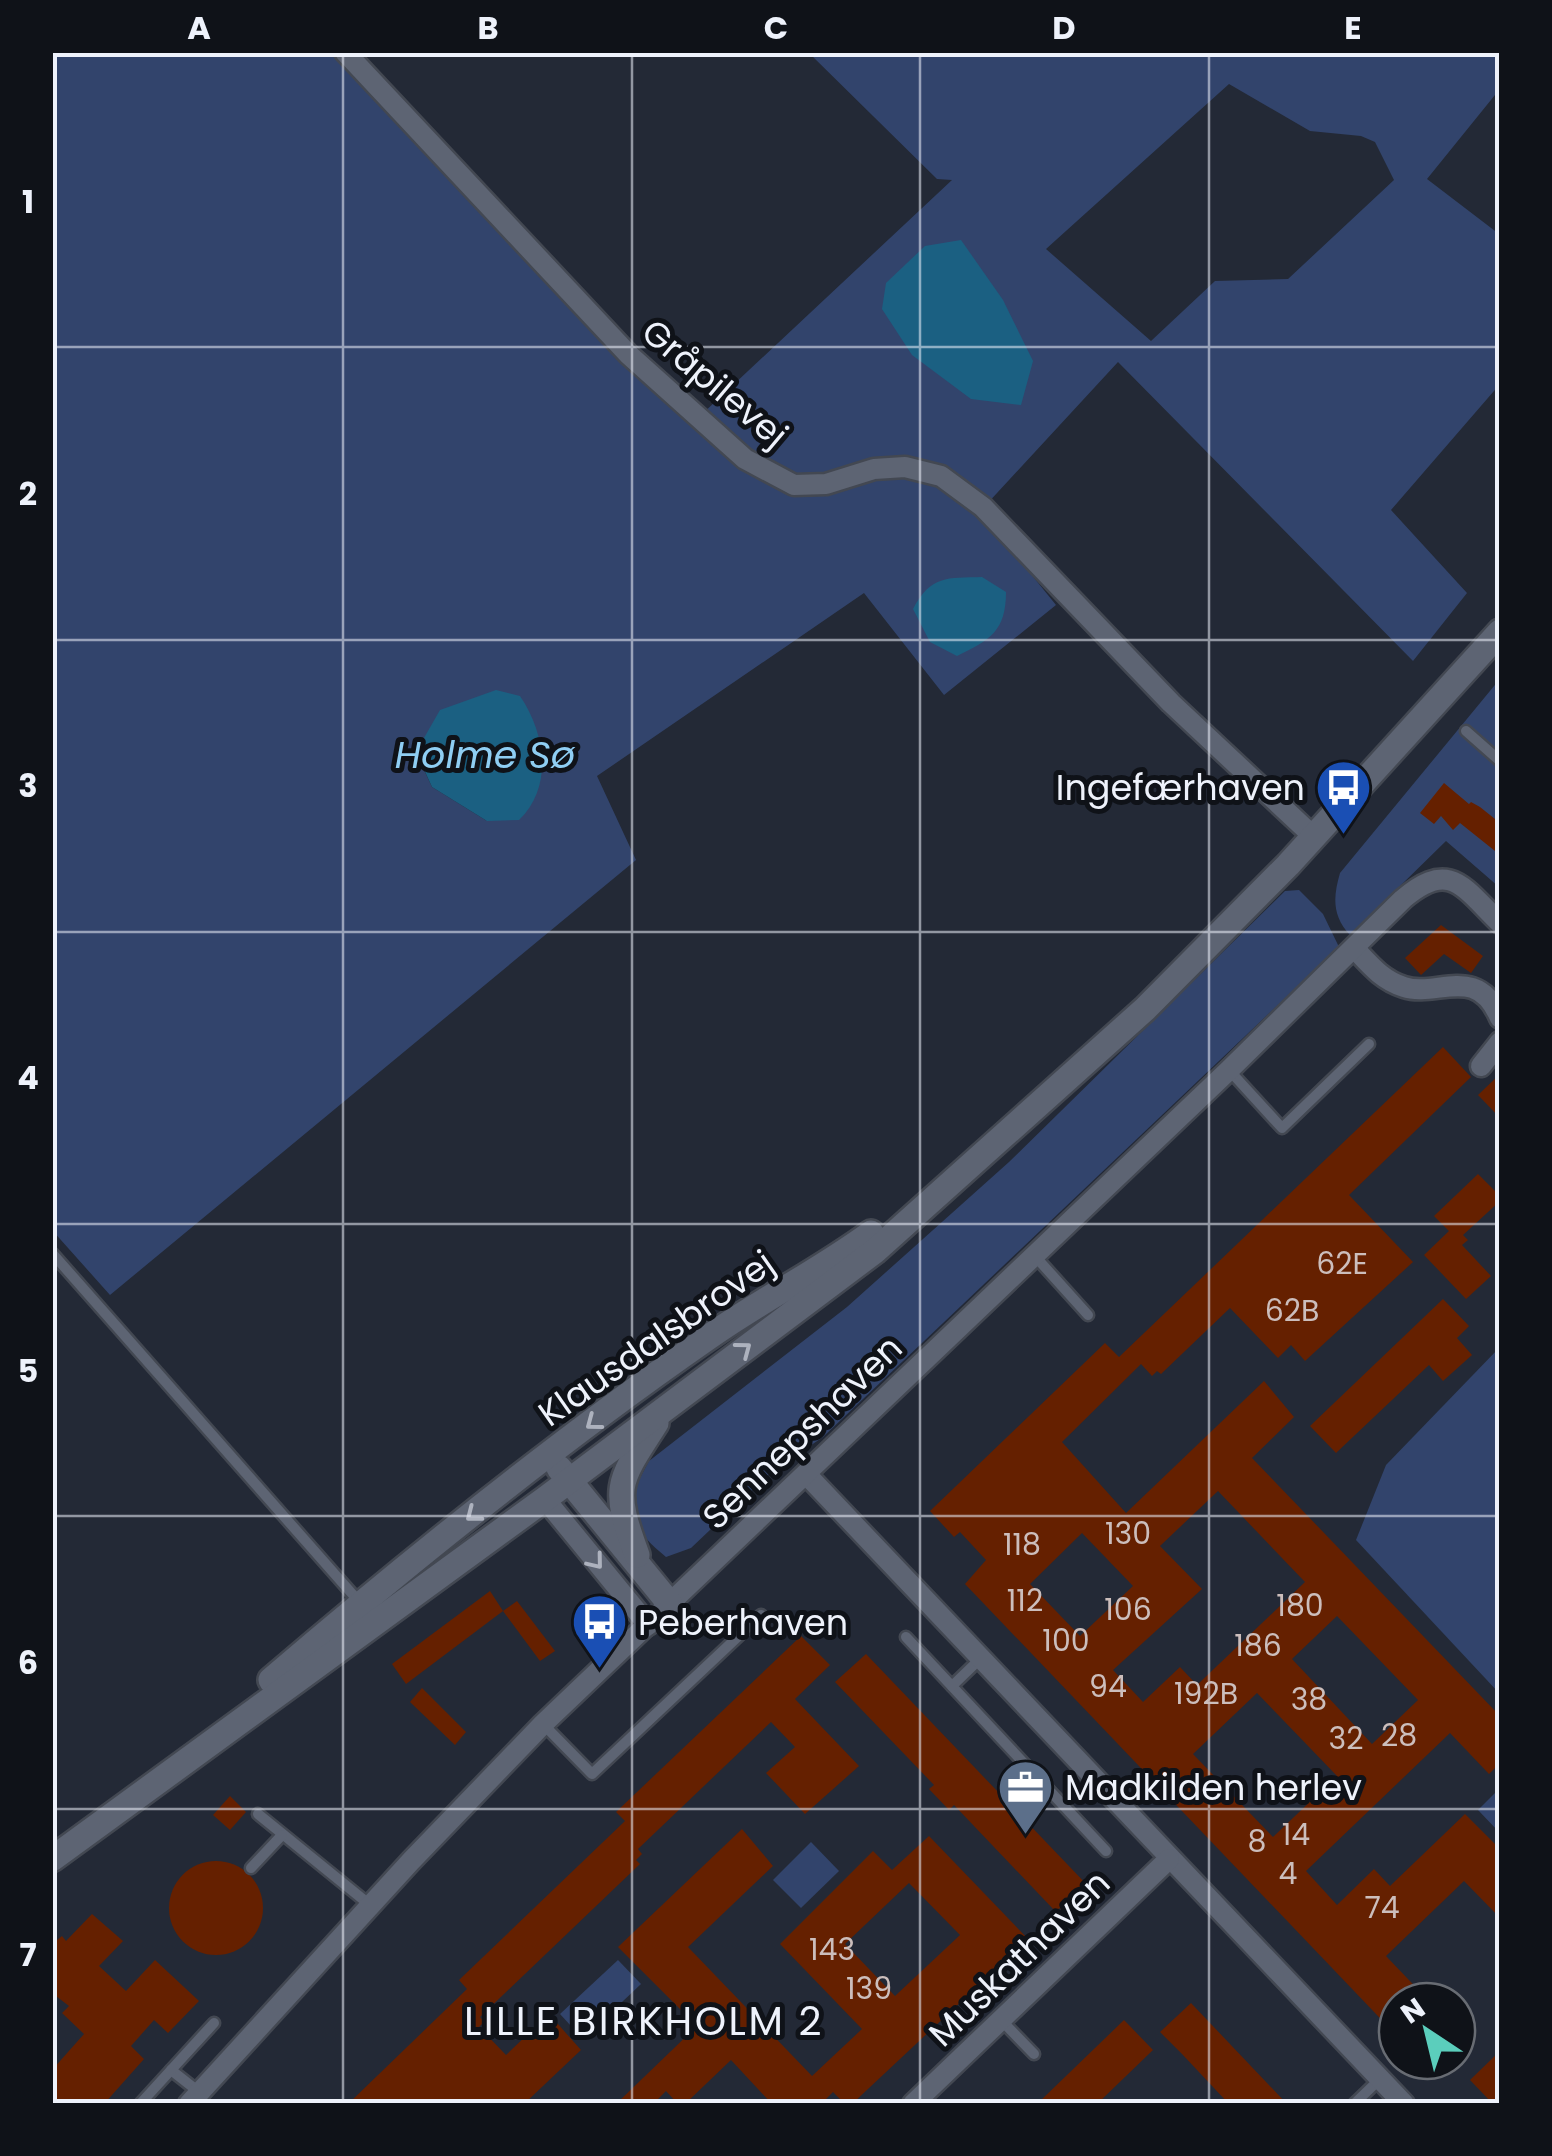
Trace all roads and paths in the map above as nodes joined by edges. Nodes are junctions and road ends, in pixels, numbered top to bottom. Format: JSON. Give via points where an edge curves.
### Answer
{"nodes":[{"id":1,"x":345,"y":52,"type":"edge"},
{"id":2,"x":1500,"y":632,"type":"edge"},
{"id":3,"x":1466,"y":731,"type":"dead end"},
{"id":4,"x":1500,"y":761,"type":"edge"},
{"id":5,"x":1314,"y":837,"type":"junction"},
{"id":6,"x":1500,"y":922,"type":"edge"},
{"id":7,"x":1355,"y":949,"type":"junction"},
{"id":8,"x":1500,"y":1018,"type":"edge"},
{"id":9,"x":1500,"y":1042,"type":"edge"},
{"id":10,"x":1369,"y":1044,"type":"dead end"},
{"id":11,"x":1482,"y":1066,"type":"dead end"},
{"id":12,"x":1230,"y":1070,"type":"junction"},
{"id":13,"x":998,"y":1140,"type":"junction"},
{"id":14,"x":52,"y":1253,"type":"edge"},
{"id":15,"x":1034,"y":1255,"type":"junction"},
{"id":16,"x":1088,"y":1315,"type":"dead end"},
{"id":17,"x":666,"y":1408,"type":"junction"},
{"id":18,"x":550,"y":1456,"type":"junction"},
{"id":19,"x":806,"y":1474,"type":"junction"},
{"id":20,"x":569,"y":1480,"type":"junction"},
{"id":21,"x":545,"y":1499,"type":"junction"},
{"id":22,"x":644,"y":1574,"type":"junction"},
{"id":23,"x":670,"y":1604,"type":"junction"},
{"id":24,"x":369,"y":1612,"type":"junction"},
{"id":25,"x":761,"y":1615,"type":"dead end"},
{"id":26,"x":648,"y":1625,"type":"junction"},
{"id":27,"x":906,"y":1637,"type":"dead end"},
{"id":28,"x":980,"y":1659,"type":"junction"},
{"id":29,"x":952,"y":1686,"type":"junction"},
{"id":30,"x":543,"y":1724,"type":"junction"},
{"id":31,"x":258,"y":1814,"type":"dead end"},
{"id":32,"x":282,"y":1835,"type":"junction"},
{"id":33,"x":1106,"y":1851,"type":"dead end"},
{"id":34,"x":52,"y":1859,"type":"edge"},
{"id":35,"x":1169,"y":1859,"type":"junction"},
{"id":36,"x":251,"y":1868,"type":"dead end"},
{"id":37,"x":370,"y":1906,"type":"junction"},
{"id":38,"x":1001,"y":2020,"type":"junction"},
{"id":39,"x":214,"y":2022,"type":"dead end"},
{"id":40,"x":1034,"y":2054,"type":"dead end"},
{"id":41,"x":171,"y":2070,"type":"junction"},
{"id":42,"x":1377,"y":2076,"type":"edge"},
{"id":43,"x":1378,"y":2081,"type":"edge"},
{"id":44,"x":1382,"y":2081,"type":"edge"},
{"id":45,"x":194,"y":2098,"type":"edge"},
{"id":46,"x":140,"y":2104,"type":"edge"},
{"id":47,"x":913,"y":2104,"type":"edge"},
{"id":48,"x":1354,"y":2104,"type":"edge"},
{"id":49,"x":1404,"y":2104,"type":"edge"}],
"edges":[{"from":1,"to":5,"type":"street","name":"Gråpilevej","via":[[628,354],[745,460],[794,485],[905,467],[941,476],[983,507],[1171,703]]},
{"from":2,"to":5,"type":"street","name":"Klausdalsbrovej"},
{"from":3,"to":4,"type":"lane"},
{"from":5,"to":13,"type":"street","name":"Klausdalsbrovej","via":[[1145,1009]]},
{"from":6,"to":7,"type":"street","via":[[1456,880],[1438,878],[1422,882]]},
{"from":7,"to":8,"type":"street","via":[[1385,980],[1409,989],[1474,988]]},
{"from":7,"to":12,"type":"street","name":"Sennepshaven"},
{"from":9,"to":11,"type":"street"},
{"from":10,"to":12,"type":"lane","via":[[1282,1128]]},
{"from":12,"to":15,"type":"street","name":"Sennepshaven"},
{"from":17,"to":13,"type":"street","name":"Klausdalsbrovej","one_way":true,"via":[[875,1251]]},
{"from":13,"to":18,"type":"street","name":"Klausdalsbrovej","one_way":true,"via":[[846,1252],[703,1340]]},
{"from":14,"to":24,"type":"lane"},
{"from":15,"to":16,"type":"lane"},
{"from":15,"to":19,"type":"street","name":"Sennepshaven"},
{"from":17,"to":20,"type":"street","name":"Klausdalsbrovej"},
{"from":17,"to":22,"type":"street","via":[[621,1483],[620,1511]]},
{"from":18,"to":20,"type":"street"},
{"from":18,"to":21,"type":"street"},
{"from":18,"to":24,"type":"street","name":"Klausdalsbrovej","one_way":true},
{"from":19,"to":23,"type":"street","name":"Sennepshaven"},
{"from":19,"to":28,"type":"street"},
{"from":20,"to":21,"type":"street","name":"Klausdalsbrovej"},
{"from":20,"to":22,"type":"street"},
{"from":21,"to":24,"type":"street","name":"Klausdalsbrovej"},
{"from":21,"to":26,"type":"street","one_way":true},
{"from":22,"to":23,"type":"street"},
{"from":23,"to":26,"type":"street","name":"Sennepshaven"},
{"from":24,"to":34,"type":"street","name":"Klausdalsbrovej"},
{"from":25,"to":30,"type":"lane","via":[[592,1774]]},
{"from":26,"to":30,"type":"street","name":"Sennepshaven"},
{"from":27,"to":29,"type":"lane"},
{"from":28,"to":29,"type":"lane"},
{"from":28,"to":35,"type":"street"},
{"from":29,"to":33,"type":"lane"},
{"from":30,"to":37,"type":"street","name":"Sennepshaven"},
{"from":31,"to":32,"type":"lane"},
{"from":32,"to":36,"type":"lane"},
{"from":32,"to":37,"type":"lane"},
{"from":35,"to":38,"type":"street","name":"Muskathaven"},
{"from":35,"to":42,"type":"street"},
{"from":37,"to":45,"type":"street","name":"Sennepshaven"},
{"from":38,"to":40,"type":"lane"},
{"from":38,"to":47,"type":"street","name":"Muskathaven"},
{"from":39,"to":41,"type":"lane"},
{"from":41,"to":45,"type":"lane"},
{"from":41,"to":46,"type":"lane"},
{"from":43,"to":48,"type":"lane"},
{"from":44,"to":49,"type":"street"}]}
